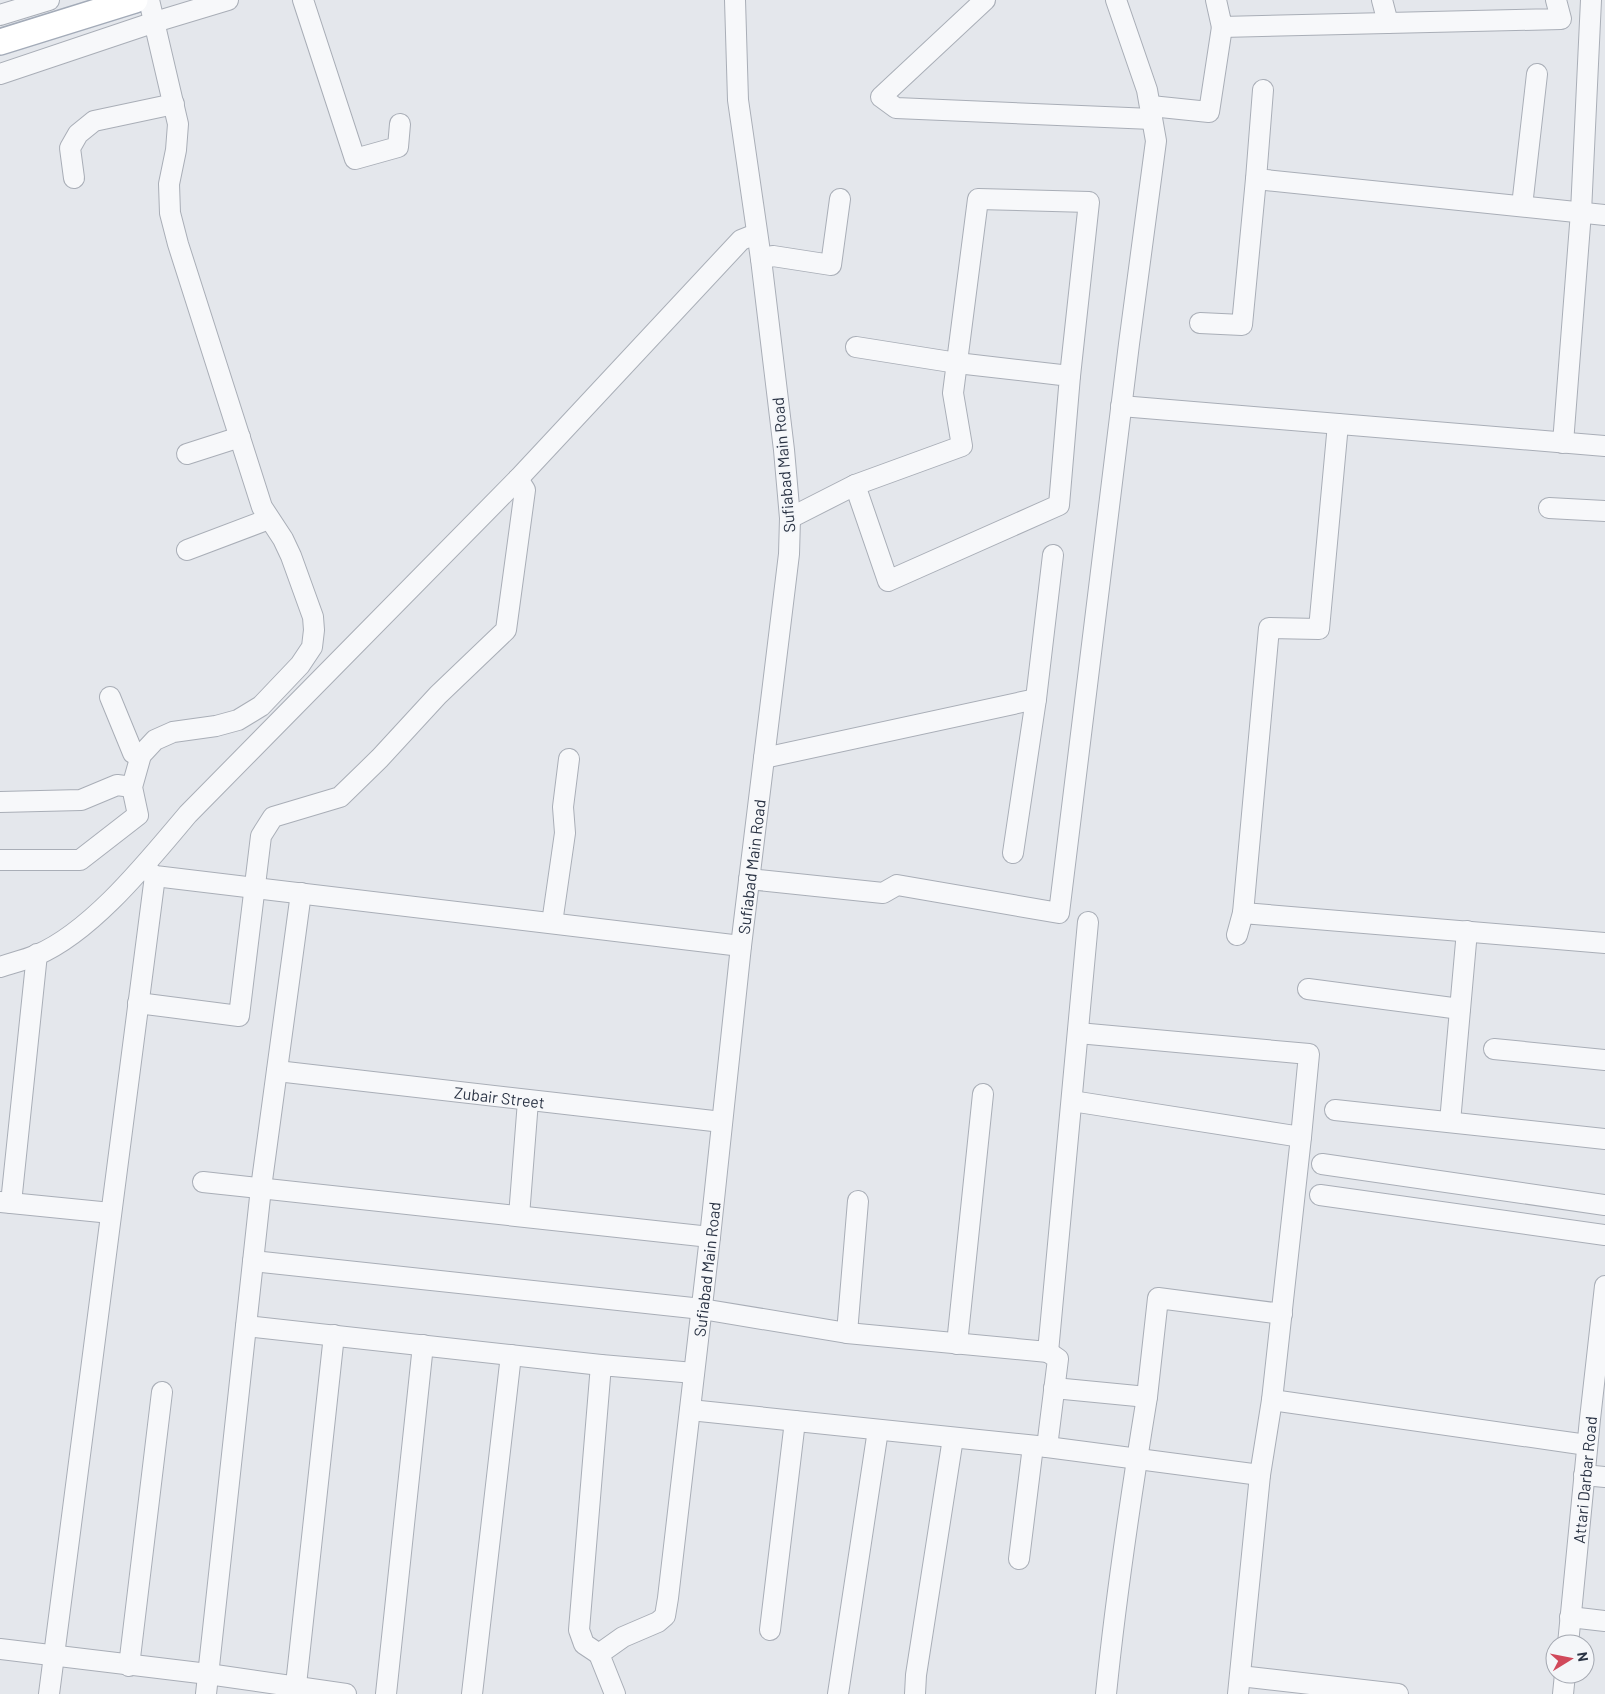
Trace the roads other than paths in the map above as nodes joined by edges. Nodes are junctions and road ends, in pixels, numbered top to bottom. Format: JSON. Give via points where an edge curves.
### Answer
{"nodes":[{"id":1,"x":49,"y":0,"type":"edge"},
{"id":2,"x":135,"y":0,"type":"edge"},
{"id":3,"x":149,"y":0,"type":"edge"},
{"id":4,"x":228,"y":0,"type":"edge"},
{"id":5,"x":303,"y":0,"type":"edge"},
{"id":6,"x":735,"y":0,"type":"edge"},
{"id":7,"x":1116,"y":0,"type":"edge"},
{"id":8,"x":1216,"y":0,"type":"edge"},
{"id":9,"x":1382,"y":0,"type":"edge"},
{"id":10,"x":1556,"y":0,"type":"edge"},
{"id":11,"x":1591,"y":0,"type":"edge"},
{"id":12,"x":975,"y":4,"type":"edge"},
{"id":13,"x":0,"y":15,"type":"edge"},
{"id":14,"x":155,"y":22,"type":"junction"},
{"id":15,"x":1388,"y":23,"type":"junction"},
{"id":16,"x":1222,"y":27,"type":"junction"},
{"id":17,"x":0,"y":42,"type":"edge"},
{"id":18,"x":1596,"y":61,"type":"edge"},
{"id":19,"x":0,"y":74,"type":"edge"},
{"id":20,"x":1537,"y":74,"type":"dead end"},
{"id":21,"x":1263,"y":90,"type":"dead end"},
{"id":22,"x":174,"y":104,"type":"junction"},
{"id":23,"x":1152,"y":113,"type":"junction"},
{"id":24,"x":400,"y":124,"type":"dead end"},
{"id":25,"x":74,"y":178,"type":"dead end"},
{"id":26,"x":1256,"y":179,"type":"junction"},
{"id":27,"x":840,"y":200,"type":"dead end"},
{"id":28,"x":1522,"y":206,"type":"junction"},
{"id":29,"x":1581,"y":212,"type":"junction"},
{"id":30,"x":1605,"y":214,"type":"edge"},
{"id":31,"x":756,"y":234,"type":"junction"},
{"id":32,"x":761,"y":259,"type":"junction"},
{"id":33,"x":1200,"y":323,"type":"dead end"},
{"id":34,"x":856,"y":347,"type":"dead end"},
{"id":35,"x":957,"y":363,"type":"junction"},
{"id":36,"x":1070,"y":376,"type":"junction"},
{"id":37,"x":1121,"y":406,"type":"junction"},
{"id":38,"x":1338,"y":424,"type":"junction"},
{"id":39,"x":240,"y":437,"type":"junction"},
{"id":40,"x":1564,"y":443,"type":"junction"},
{"id":41,"x":1605,"y":446,"type":"edge"},
{"id":42,"x":187,"y":454,"type":"dead end"},
{"id":43,"x":518,"y":479,"type":"junction"},
{"id":44,"x":854,"y":485,"type":"junction"},
{"id":45,"x":1550,"y":508,"type":"dead end"},
{"id":46,"x":1605,"y":511,"type":"edge"},
{"id":47,"x":790,"y":518,"type":"junction"},
{"id":48,"x":269,"y":519,"type":"junction"},
{"id":49,"x":187,"y":550,"type":"dead end"},
{"id":50,"x":1053,"y":555,"type":"dead end"},
{"id":51,"x":110,"y":697,"type":"dead end"},
{"id":52,"x":1036,"y":700,"type":"junction"},
{"id":53,"x":141,"y":755,"type":"junction"},
{"id":54,"x":764,"y":758,"type":"junction"},
{"id":55,"x":569,"y":760,"type":"dead end"},
{"id":56,"x":132,"y":787,"type":"junction"},
{"id":57,"x":0,"y":802,"type":"edge"},
{"id":58,"x":1013,"y":853,"type":"dead end"},
{"id":59,"x":0,"y":860,"type":"edge"},
{"id":60,"x":148,"y":871,"type":"junction"},
{"id":61,"x":749,"y":879,"type":"junction"},
{"id":62,"x":255,"y":888,"type":"junction"},
{"id":63,"x":301,"y":893,"type":"junction"},
{"id":64,"x":1243,"y":913,"type":"junction"},
{"id":65,"x":1088,"y":922,"type":"dead end"},
{"id":66,"x":552,"y":924,"type":"junction"},
{"id":67,"x":1467,"y":931,"type":"junction"},
{"id":68,"x":1237,"y":935,"type":"dead end"},
{"id":69,"x":1605,"y":943,"type":"edge"},
{"id":70,"x":741,"y":946,"type":"junction"},
{"id":71,"x":38,"y":954,"type":"junction"},
{"id":72,"x":0,"y":967,"type":"edge"},
{"id":73,"x":1308,"y":989,"type":"dead end"},
{"id":74,"x":138,"y":1003,"type":"junction"},
{"id":75,"x":1460,"y":1009,"type":"junction"},
{"id":76,"x":1078,"y":1033,"type":"junction"},
{"id":77,"x":1494,"y":1049,"type":"dead end"},
{"id":78,"x":1605,"y":1060,"type":"edge"},
{"id":79,"x":277,"y":1071,"type":"junction"},
{"id":80,"x":983,"y":1094,"type":"dead end"},
{"id":81,"x":528,"y":1101,"type":"junction"},
{"id":82,"x":1072,"y":1102,"type":"junction"},
{"id":83,"x":1335,"y":1110,"type":"dead end"},
{"id":84,"x":722,"y":1122,"type":"junction"},
{"id":85,"x":1450,"y":1122,"type":"junction"},
{"id":86,"x":1301,"y":1137,"type":"junction"},
{"id":87,"x":1605,"y":1139,"type":"edge"},
{"id":88,"x":1322,"y":1164,"type":"dead end"},
{"id":89,"x":203,"y":1182,"type":"dead end"},
{"id":90,"x":261,"y":1188,"type":"junction"},
{"id":91,"x":1320,"y":1195,"type":"dead end"},
{"id":92,"x":858,"y":1201,"type":"dead end"},
{"id":93,"x":6,"y":1202,"type":"edge"},
{"id":94,"x":1605,"y":1204,"type":"edge"},
{"id":95,"x":111,"y":1213,"type":"junction"},
{"id":96,"x":519,"y":1216,"type":"junction"},
{"id":97,"x":1605,"y":1235,"type":"edge"},
{"id":98,"x":710,"y":1237,"type":"junction"},
{"id":99,"x":253,"y":1261,"type":"junction"},
{"id":100,"x":1605,"y":1286,"type":"edge"},
{"id":101,"x":702,"y":1310,"type":"junction"},
{"id":102,"x":1282,"y":1314,"type":"junction"},
{"id":103,"x":246,"y":1326,"type":"junction"},
{"id":104,"x":847,"y":1333,"type":"junction"},
{"id":105,"x":334,"y":1336,"type":"junction"},
{"id":106,"x":958,"y":1344,"type":"junction"},
{"id":107,"x":423,"y":1345,"type":"junction"},
{"id":108,"x":1048,"y":1352,"type":"junction"},
{"id":109,"x":511,"y":1355,"type":"junction"},
{"id":110,"x":601,"y":1365,"type":"junction"},
{"id":111,"x":694,"y":1373,"type":"junction"},
{"id":112,"x":1054,"y":1388,"type":"junction"},
{"id":113,"x":162,"y":1392,"type":"dead end"},
{"id":114,"x":1147,"y":1397,"type":"junction"},
{"id":115,"x":1272,"y":1400,"type":"junction"},
{"id":116,"x":690,"y":1410,"type":"junction"},
{"id":117,"x":796,"y":1421,"type":"junction"},
{"id":118,"x":878,"y":1430,"type":"junction"},
{"id":119,"x":954,"y":1438,"type":"junction"},
{"id":120,"x":1587,"y":1444,"type":"junction"},
{"id":121,"x":1040,"y":1446,"type":"junction"},
{"id":122,"x":1137,"y":1459,"type":"junction"},
{"id":123,"x":1260,"y":1475,"type":"junction"},
{"id":124,"x":1584,"y":1475,"type":"junction"},
{"id":125,"x":1605,"y":1477,"type":"edge"},
{"id":126,"x":1019,"y":1559,"type":"dead end"},
{"id":127,"x":1570,"y":1617,"type":"junction"},
{"id":128,"x":1605,"y":1621,"type":"edge"},
{"id":129,"x":770,"y":1630,"type":"dead end"},
{"id":130,"x":1569,"y":1634,"type":"edge"},
{"id":131,"x":0,"y":1649,"type":"edge"},
{"id":132,"x":599,"y":1654,"type":"junction"},
{"id":133,"x":53,"y":1655,"type":"junction"},
{"id":134,"x":130,"y":1666,"type":"junction"},
{"id":135,"x":208,"y":1674,"type":"junction"},
{"id":136,"x":1239,"y":1685,"type":"edge"},
{"id":137,"x":296,"y":1690,"type":"edge"},
{"id":138,"x":49,"y":1694,"type":"edge"},
{"id":139,"x":206,"y":1694,"type":"edge"},
{"id":140,"x":346,"y":1694,"type":"edge"},
{"id":141,"x":386,"y":1694,"type":"edge"},
{"id":142,"x":472,"y":1694,"type":"edge"},
{"id":143,"x":615,"y":1694,"type":"edge"},
{"id":144,"x":838,"y":1694,"type":"edge"},
{"id":145,"x":915,"y":1694,"type":"edge"},
{"id":146,"x":1106,"y":1694,"type":"edge"},
{"id":147,"x":1398,"y":1694,"type":"edge"}],
"edges":[{"from":1,"to":13,"type":"street"},
{"from":2,"to":17,"type":"main road"},
{"from":3,"to":14,"type":"street"},
{"from":4,"to":14,"type":"street"},
{"from":5,"to":24,"type":"street","via":[[355,160],[398,147]]},
{"from":6,"to":31,"type":"street","name":"Sufiabad Main Road","via":[[738,100]]},
{"from":7,"to":23,"type":"street"},
{"from":8,"to":16,"type":"street"},
{"from":9,"to":15,"type":"street"},
{"from":10,"to":15,"type":"street","via":[[1561,19]]},
{"from":11,"to":18,"type":"street"},
{"from":12,"to":23,"type":"street","via":[[880,97],[896,108]]},
{"from":14,"to":19,"type":"street"},
{"from":14,"to":22,"type":"street"},
{"from":15,"to":16,"type":"street"},
{"from":16,"to":23,"type":"street","via":[[1209,112]]},
{"from":18,"to":29,"type":"street"},
{"from":20,"to":28,"type":"street"},
{"from":21,"to":26,"type":"street"},
{"from":22,"to":25,"type":"street","via":[[94,121],[78,134],[70,148]]},
{"from":22,"to":39,"type":"street","via":[[178,124],[169,184],[170,213]]},
{"from":23,"to":37,"type":"street","via":[[1156,140]]},
{"from":26,"to":28,"type":"street"},
{"from":26,"to":33,"type":"street","via":[[1242,325]]},
{"from":27,"to":32,"type":"street","via":[[831,265],[773,256]]},
{"from":28,"to":29,"type":"street"},
{"from":29,"to":30,"type":"street"},
{"from":29,"to":40,"type":"street"},
{"from":31,"to":32,"type":"street","name":"Sufiabad Main Road"},
{"from":31,"to":43,"type":"street","via":[[741,240]]},
{"from":32,"to":47,"type":"street","name":"Sufiabad Main Road"},
{"from":34,"to":35,"type":"street"},
{"from":35,"to":36,"type":"street"},
{"from":35,"to":36,"type":"street","via":[[978,199],[1089,202]]},
{"from":35,"to":44,"type":"street","via":[[953,393],[962,446]]},
{"from":36,"to":44,"type":"street","via":[[1059,505],[888,581]]},
{"from":37,"to":38,"type":"street"},
{"from":37,"to":61,"type":"street","via":[[1059,913],[897,886],[883,893]]},
{"from":38,"to":40,"type":"street"},
{"from":38,"to":64,"type":"street","via":[[1319,629],[1269,628]]},
{"from":39,"to":42,"type":"street"},
{"from":39,"to":48,"type":"street","via":[[262,507]]},
{"from":40,"to":41,"type":"street"},
{"from":43,"to":60,"type":"street","via":[[188,814]]},
{"from":43,"to":62,"type":"street","via":[[525,490],[506,630],[340,797],[273,817],[261,836]]},
{"from":44,"to":47,"type":"street"},
{"from":45,"to":46,"type":"street"},
{"from":47,"to":54,"type":"street","name":"Sufiabad Main Road","via":[[789,554]]},
{"from":48,"to":49,"type":"street"},
{"from":48,"to":53,"type":"street","via":[[291,556],[313,617],[312,647],[300,665],[261,706],[238,720],[173,732],[155,740]]},
{"from":50,"to":52,"type":"street"},
{"from":51,"to":53,"type":"street","via":[[133,753]]},
{"from":52,"to":54,"type":"street"},
{"from":52,"to":58,"type":"street"},
{"from":53,"to":56,"type":"street"},
{"from":54,"to":61,"type":"street","name":"Sufiabad Main Road"},
{"from":55,"to":66,"type":"street","via":[[563,807],[565,833]]},
{"from":56,"to":57,"type":"street","via":[[117,785],[81,800]]},
{"from":56,"to":59,"type":"street","via":[[138,815],[80,860]]},
{"from":60,"to":62,"type":"street"},
{"from":60,"to":71,"type":"street","via":[[69,936]]},
{"from":60,"to":74,"type":"street"},
{"from":61,"to":70,"type":"street","name":"Sufiabad Main Road"},
{"from":62,"to":63,"type":"street"},
{"from":62,"to":74,"type":"street","via":[[239,1016]]},
{"from":63,"to":66,"type":"street"},
{"from":63,"to":79,"type":"street"},
{"from":64,"to":67,"type":"street"},
{"from":64,"to":68,"type":"street"},
{"from":65,"to":76,"type":"street"},
{"from":66,"to":70,"type":"street"},
{"from":67,"to":69,"type":"street"},
{"from":67,"to":75,"type":"street"},
{"from":70,"to":84,"type":"street","name":"Sufiabad Main Road"},
{"from":71,"to":72,"type":"street"},
{"from":71,"to":93,"type":"street"},
{"from":73,"to":75,"type":"street"},
{"from":74,"to":95,"type":"street"},
{"from":75,"to":85,"type":"street"},
{"from":76,"to":82,"type":"street"},
{"from":76,"to":86,"type":"street","via":[[1309,1054]]},
{"from":77,"to":78,"type":"street"},
{"from":79,"to":81,"type":"street","name":"Zubair Street"},
{"from":79,"to":90,"type":"street"},
{"from":80,"to":106,"type":"street"},
{"from":81,"to":84,"type":"street","name":"Zubair Street"},
{"from":81,"to":96,"type":"street"},
{"from":82,"to":86,"type":"street"},
{"from":82,"to":108,"type":"street"},
{"from":83,"to":85,"type":"street"},
{"from":84,"to":98,"type":"street","name":"Sufiabad Main Road"},
{"from":85,"to":87,"type":"street"},
{"from":86,"to":102,"type":"street"},
{"from":88,"to":94,"type":"street"},
{"from":89,"to":90,"type":"street"},
{"from":90,"to":96,"type":"street"},
{"from":90,"to":99,"type":"street"},
{"from":91,"to":97,"type":"street"},
{"from":92,"to":104,"type":"street"},
{"from":93,"to":95,"type":"street"},
{"from":95,"to":133,"type":"street"},
{"from":96,"to":98,"type":"street"},
{"from":98,"to":101,"type":"street","name":"Sufiabad Main Road"},
{"from":99,"to":101,"type":"street"},
{"from":99,"to":103,"type":"street"},
{"from":100,"to":120,"type":"street","name":"Attari Darbar Road"},
{"from":101,"to":104,"type":"street"},
{"from":101,"to":111,"type":"street","name":"Sufiabad Main Road"},
{"from":102,"to":114,"type":"street","via":[[1158,1298]]},
{"from":102,"to":115,"type":"street"},
{"from":103,"to":105,"type":"street"},
{"from":103,"to":135,"type":"street"},
{"from":104,"to":106,"type":"street"},
{"from":105,"to":107,"type":"street"},
{"from":105,"to":137,"type":"street"},
{"from":106,"to":108,"type":"street"},
{"from":107,"to":109,"type":"street"},
{"from":107,"to":141,"type":"street"},
{"from":108,"to":112,"type":"street","via":[[1058,1359]]},
{"from":109,"to":110,"type":"street"},
{"from":109,"to":142,"type":"street"},
{"from":110,"to":111,"type":"street"},
{"from":110,"to":132,"type":"street","via":[[579,1630],[584,1644]]},
{"from":111,"to":116,"type":"street","name":"Sufiabad Main Road"},
{"from":112,"to":114,"type":"street"},
{"from":112,"to":121,"type":"street"},
{"from":113,"to":134,"type":"street"},
{"from":114,"to":122,"type":"street"},
{"from":115,"to":120,"type":"street"},
{"from":115,"to":123,"type":"street"},
{"from":116,"to":117,"type":"street"},
{"from":116,"to":132,"type":"street","name":"Sufiabad Main Road","via":[[665,1616]]},
{"from":117,"to":118,"type":"street"},
{"from":117,"to":129,"type":"street"},
{"from":118,"to":119,"type":"street"},
{"from":118,"to":144,"type":"street"},
{"from":119,"to":121,"type":"street"},
{"from":119,"to":145,"type":"street"},
{"from":120,"to":124,"type":"street","name":"Attari Darbar Road"},
{"from":121,"to":122,"type":"street"},
{"from":121,"to":126,"type":"street"},
{"from":122,"to":123,"type":"street"},
{"from":122,"to":146,"type":"street"},
{"from":123,"to":136,"type":"street"},
{"from":124,"to":125,"type":"street"},
{"from":124,"to":127,"type":"street","name":"Attari Darbar Road"},
{"from":127,"to":128,"type":"street"},
{"from":127,"to":130,"type":"street","name":"Attari Darbar Road"},
{"from":131,"to":133,"type":"street"},
{"from":132,"to":143,"type":"street"},
{"from":133,"to":134,"type":"street"},
{"from":133,"to":138,"type":"street"},
{"from":134,"to":135,"type":"street"},
{"from":135,"to":137,"type":"street"},
{"from":135,"to":139,"type":"street"},
{"from":136,"to":147,"type":"street"},
{"from":137,"to":140,"type":"street"}]}
